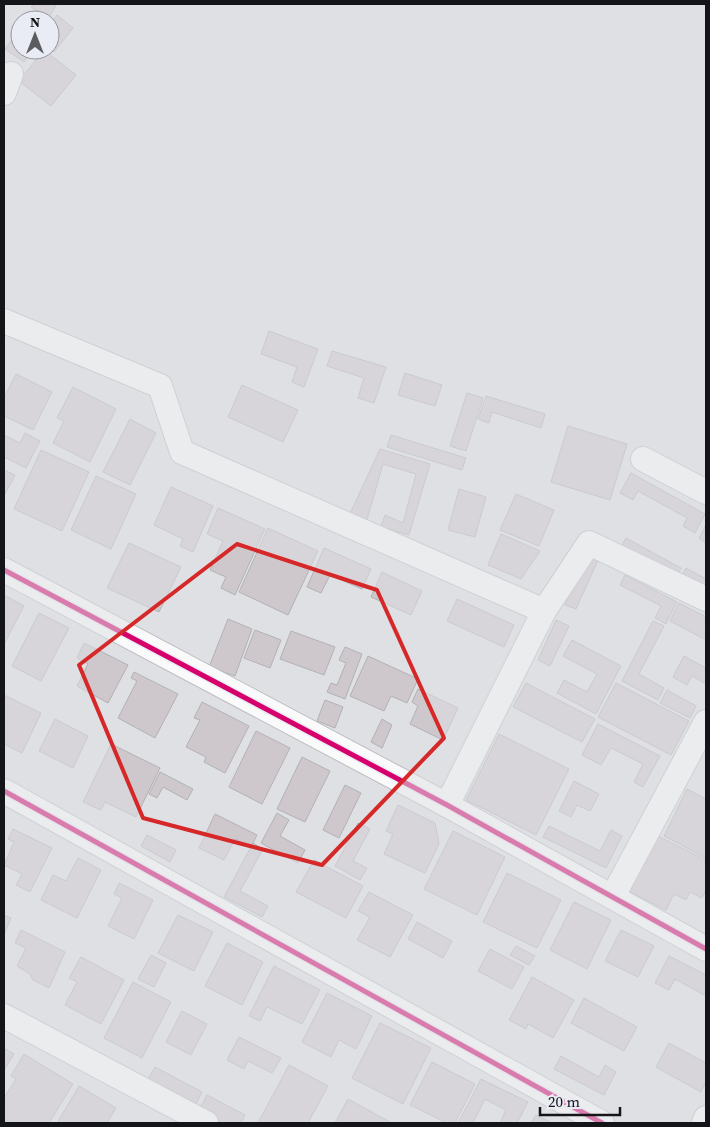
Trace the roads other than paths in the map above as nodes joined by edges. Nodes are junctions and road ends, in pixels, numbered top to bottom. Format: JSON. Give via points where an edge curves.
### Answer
{"nodes":[{"id":1,"x":4,"y":321,"type":"edge"},
{"id":2,"x":643,"y":459,"type":"dead end"},
{"id":3,"x":706,"y":492,"type":"edge"},
{"id":4,"x":4,"y":570,"type":"edge"},
{"id":5,"x":706,"y":599,"type":"edge"},
{"id":6,"x":544,"y":611,"type":"junction"},
{"id":7,"x":706,"y":722,"type":"edge"},
{"id":8,"x":4,"y":791,"type":"edge"},
{"id":9,"x":447,"y":805,"type":"junction"},
{"id":10,"x":613,"y":896,"type":"junction"},
{"id":11,"x":706,"y":949,"type":"edge"},
{"id":12,"x":4,"y":1016,"type":"edge"},
{"id":13,"x":706,"y":1118,"type":"edge"},
{"id":14,"x":206,"y":1123,"type":"edge"},
{"id":15,"x":602,"y":1123,"type":"edge"},
{"id":16,"x":704,"y":1123,"type":"edge"}],
"edges":[{"from":1,"to":6,"type":"street","via":[[160,386],[182,452]]},
{"from":2,"to":3,"type":"street"},
{"from":4,"to":9,"type":"street"},
{"from":5,"to":6,"type":"street","via":[[589,543]]},
{"from":6,"to":9,"type":"street"},
{"from":7,"to":10,"type":"street"},
{"from":8,"to":15,"type":"street"},
{"from":9,"to":10,"type":"street"},
{"from":10,"to":11,"type":"street"},
{"from":12,"to":14,"type":"street"},
{"from":13,"to":16,"type":"street"}]}
